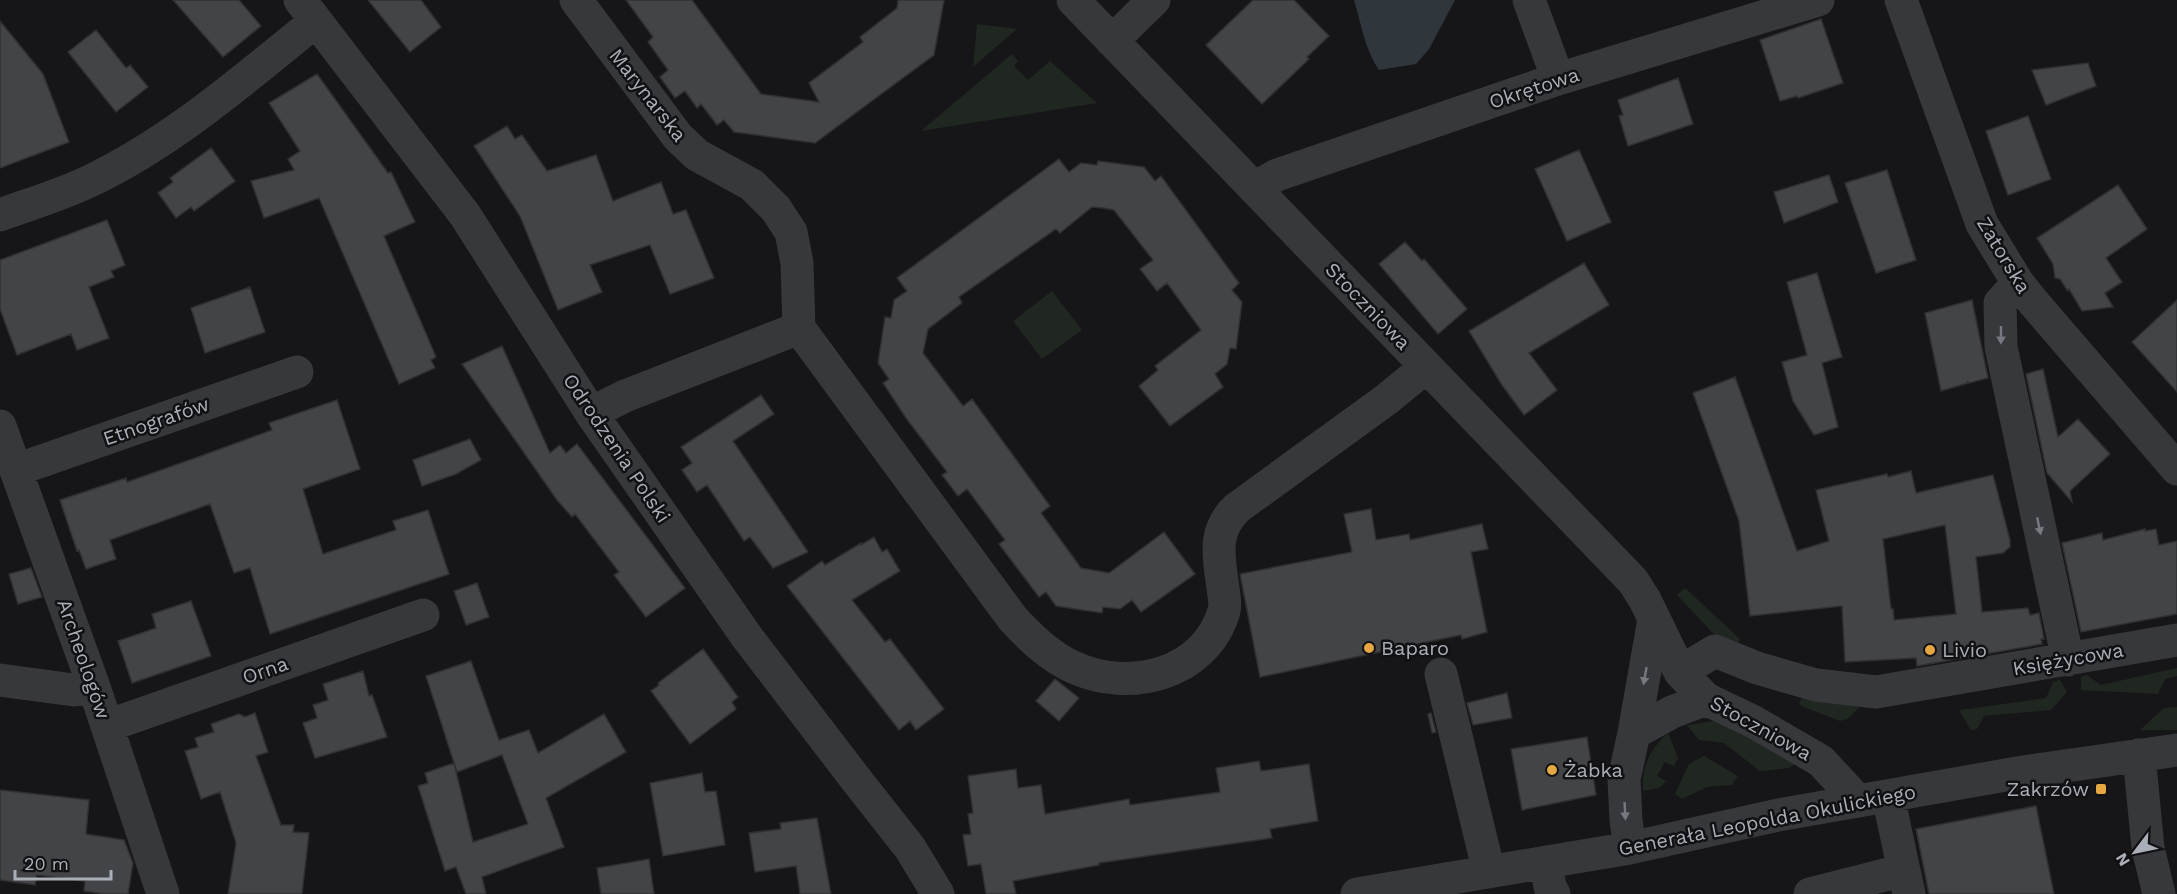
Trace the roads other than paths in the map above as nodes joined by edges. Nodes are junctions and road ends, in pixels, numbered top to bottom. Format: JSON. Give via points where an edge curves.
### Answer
{"nodes":[{"id":1,"x":576,"y":0,"type":"edge"},
{"id":2,"x":1073,"y":0,"type":"edge"},
{"id":3,"x":1154,"y":0,"type":"edge"},
{"id":4,"x":1529,"y":0,"type":"edge"},
{"id":5,"x":1818,"y":0,"type":"edge"},
{"id":6,"x":1901,"y":0,"type":"edge"},
{"id":7,"x":308,"y":10,"type":"edge"},
{"id":8,"x":1112,"y":41,"type":"junction"},
{"id":9,"x":1558,"y":78,"type":"junction"},
{"id":10,"x":1254,"y":188,"type":"junction"},
{"id":11,"x":0,"y":214,"type":"edge"},
{"id":12,"x":2018,"y":283,"type":"junction"},
{"id":13,"x":799,"y":328,"type":"junction"},
{"id":14,"x":1426,"y":367,"type":"junction"},
{"id":15,"x":297,"y":372,"type":"dead end"},
{"id":16,"x":591,"y":413,"type":"junction"},
{"id":17,"x":0,"y":426,"type":"edge"},
{"id":18,"x":2177,"y":469,"type":"edge"},
{"id":19,"x":16,"y":470,"type":"junction"},
{"id":20,"x":423,"y":615,"type":"dead end"},
{"id":21,"x":1654,"y":619,"type":"junction"},
{"id":22,"x":2177,"y":640,"type":"edge"},
{"id":23,"x":2068,"y":660,"type":"junction"},
{"id":24,"x":1680,"y":672,"type":"junction"},
{"id":25,"x":1441,"y":674,"type":"dead end"},
{"id":26,"x":0,"y":680,"type":"edge"},
{"id":27,"x":94,"y":687,"type":"junction"},
{"id":28,"x":1706,"y":699,"type":"junction"},
{"id":29,"x":107,"y":726,"type":"junction"},
{"id":30,"x":1634,"y":733,"type":"junction"},
{"id":31,"x":2177,"y":750,"type":"edge"},
{"id":32,"x":2139,"y":755,"type":"junction"},
{"id":33,"x":1873,"y":798,"type":"junction"},
{"id":34,"x":1630,"y":848,"type":"junction"},
{"id":35,"x":1546,"y":862,"type":"junction"},
{"id":36,"x":1488,"y":872,"type":"junction"},
{"id":37,"x":1907,"y":882,"type":"edge"},
{"id":38,"x":1367,"y":893,"type":"edge"},
{"id":39,"x":163,"y":894,"type":"edge"},
{"id":40,"x":938,"y":894,"type":"edge"},
{"id":41,"x":1554,"y":894,"type":"edge"},
{"id":42,"x":1810,"y":894,"type":"edge"},
{"id":43,"x":2159,"y":894,"type":"edge"}],
"edges":[{"from":1,"to":13,"type":"street","name":"Marynarska","via":[[678,137],[697,155],[752,185],[776,209],[791,232]]},
{"from":2,"to":8,"type":"street","name":"Stoczniowa"},
{"from":3,"to":8,"type":"street"},
{"from":4,"to":9,"type":"street"},
{"from":5,"to":9,"type":"street","name":"Okrętowa"},
{"from":6,"to":12,"type":"street","name":"Zatorska","via":[[1982,224]]},
{"from":7,"to":11,"type":"street","via":[[209,107],[88,182]]},
{"from":7,"to":16,"type":"street","name":"Odrodzenia Polski","via":[[465,215]]},
{"from":8,"to":10,"type":"street","name":"Stoczniowa"},
{"from":9,"to":10,"type":"street","name":"Okrętowa","via":[[1277,175]]},
{"from":10,"to":14,"type":"street","name":"Stoczniowa"},
{"from":12,"to":18,"type":"street","name":"Zatorska"},
{"from":12,"to":23,"type":"street","one_way":true,"via":[[2000,303],[2001,347]]},
{"from":13,"to":14,"type":"street","via":[[1013,619],[1040,646],[1065,663],[1096,676],[1127,680],[1161,674],[1182,665],[1209,640],[1220,622],[1225,607],[1219,550],[1226,517]]},
{"from":13,"to":16,"type":"street"},
{"from":14,"to":21,"type":"street","name":"Stoczniowa","via":[[1633,580]]},
{"from":15,"to":19,"type":"street","name":"Etnografów"},
{"from":16,"to":40,"type":"street","name":"Odrodzenia Polski","via":[[747,637],[910,848]]},
{"from":17,"to":19,"type":"street","name":"Archeologów"},
{"from":19,"to":27,"type":"street","name":"Archeologów"},
{"from":20,"to":29,"type":"street","name":"Orna"},
{"from":21,"to":24,"type":"street","name":"Stoczniowa"},
{"from":21,"to":30,"type":"street","one_way":true},
{"from":22,"to":23,"type":"street","name":"Księżycowa"},
{"from":23,"to":24,"type":"street","name":"Księżycowa","via":[[1876,692],[1816,685],[1715,651]]},
{"from":24,"to":28,"type":"street","name":"Stoczniowa"},
{"from":25,"to":36,"type":"street"},
{"from":26,"to":27,"type":"street","via":[[74,690]]},
{"from":27,"to":29,"type":"street","name":"Archeologów"},
{"from":28,"to":30,"type":"street"},
{"from":28,"to":33,"type":"street","name":"Stoczniowa","via":[[1821,761]]},
{"from":29,"to":39,"type":"street","name":"Archeologów"},
{"from":30,"to":34,"type":"street","one_way":true,"via":[[1624,779]]},
{"from":31,"to":32,"type":"street","name":"Generała Leopolda Okulickiego"},
{"from":32,"to":33,"type":"street","name":"Generała Leopolda Okulickiego"},
{"from":32,"to":43,"type":"street","via":[[2148,848]]},
{"from":33,"to":34,"type":"street","name":"Generała Leopolda Okulickiego"},
{"from":33,"to":37,"type":"street"},
{"from":34,"to":35,"type":"street","name":"Generała Leopolda Okulickiego"},
{"from":35,"to":36,"type":"street","name":"Generała Leopolda Okulickiego"},
{"from":35,"to":41,"type":"street"},
{"from":36,"to":38,"type":"street","name":"Generała Leopolda Okulickiego"},
{"from":37,"to":42,"type":"street"}]}
